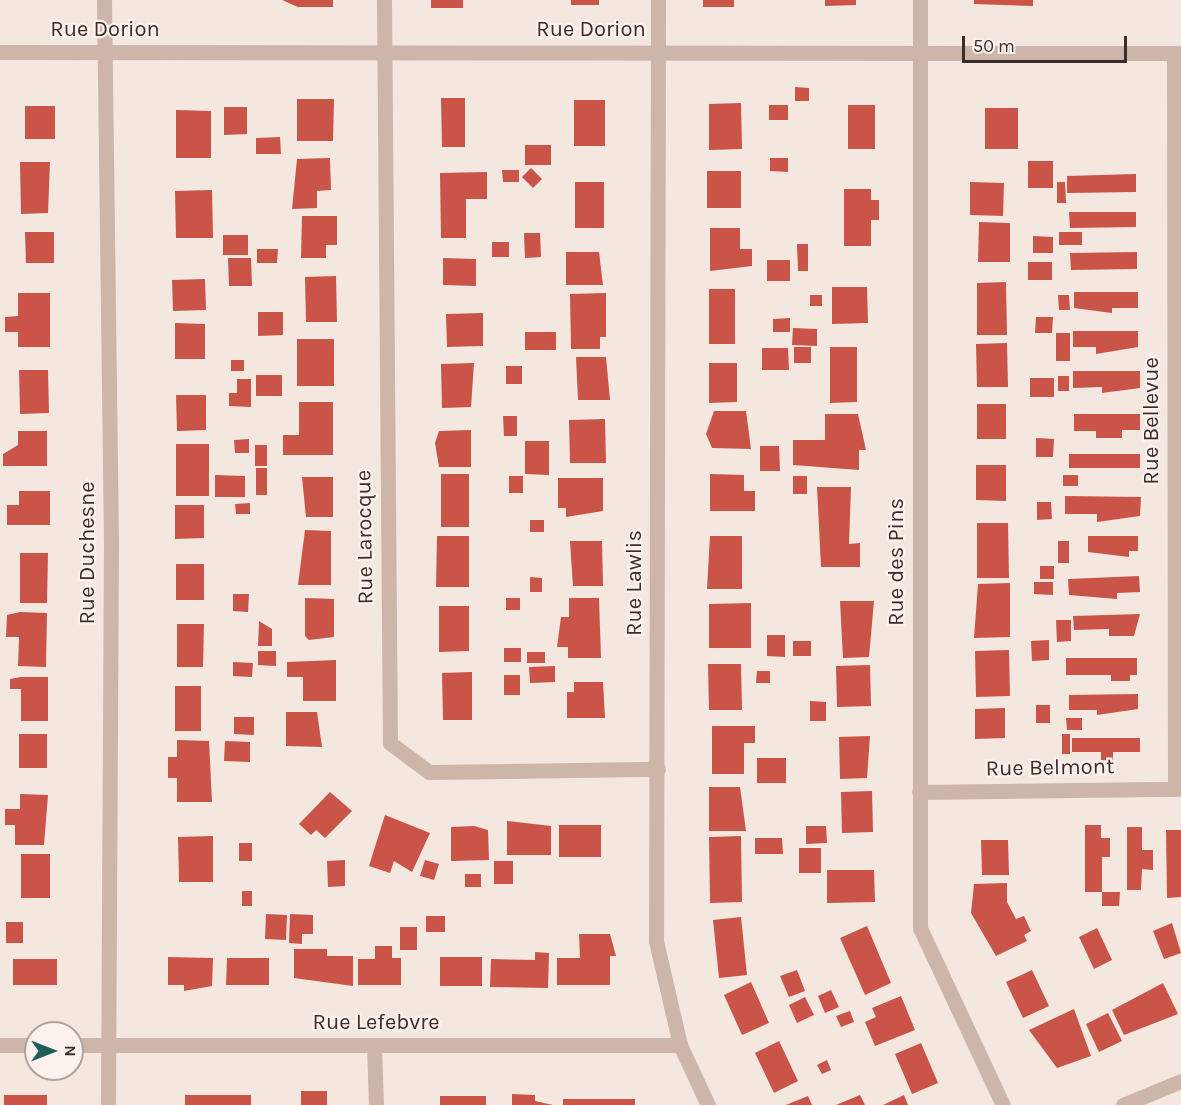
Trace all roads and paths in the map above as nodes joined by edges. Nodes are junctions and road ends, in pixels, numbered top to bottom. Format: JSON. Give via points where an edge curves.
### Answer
{"nodes":[{"id":1,"x":104,"y":0,"type":"edge"},
{"id":2,"x":384,"y":0,"type":"edge"},
{"id":3,"x":658,"y":0,"type":"edge"},
{"id":4,"x":920,"y":0,"type":"edge"},
{"id":5,"x":0,"y":52,"type":"edge"},
{"id":6,"x":104,"y":52,"type":"junction"},
{"id":7,"x":383,"y":53,"type":"junction"},
{"id":8,"x":662,"y":53,"type":"junction"},
{"id":9,"x":920,"y":53,"type":"junction"},
{"id":10,"x":1177,"y":53,"type":"edge"},
{"id":11,"x":658,"y":769,"type":"junction"},
{"id":12,"x":1178,"y":789,"type":"edge"},
{"id":13,"x":919,"y":792,"type":"junction"},
{"id":14,"x":0,"y":1045,"type":"edge"},
{"id":15,"x":24,"y":1045,"type":"edge"},
{"id":16,"x":84,"y":1045,"type":"edge"},
{"id":17,"x":108,"y":1045,"type":"junction"},
{"id":18,"x":374,"y":1045,"type":"junction"},
{"id":19,"x":680,"y":1046,"type":"junction"},
{"id":20,"x":1181,"y":1081,"type":"edge"},
{"id":21,"x":108,"y":1105,"type":"edge"},
{"id":22,"x":376,"y":1105,"type":"edge"},
{"id":23,"x":708,"y":1105,"type":"edge"},
{"id":24,"x":1003,"y":1105,"type":"edge"},
{"id":25,"x":1123,"y":1105,"type":"edge"}],
"edges":[{"from":1,"to":6,"type":"street","name":"Rue Duchesne"},
{"from":2,"to":7,"type":"street"},
{"from":3,"to":8,"type":"street","name":"Rue Lawlis"},
{"from":4,"to":9,"type":"street","name":"Rue des Pins"},
{"from":5,"to":6,"type":"street","name":"Rue Dorion"},
{"from":6,"to":7,"type":"street","name":"Rue Dorion"},
{"from":6,"to":17,"type":"street","name":"Rue Duchesne","via":[[111,545]]},
{"from":7,"to":8,"type":"street","name":"Rue Dorion"},
{"from":7,"to":11,"type":"street","name":"Rue Larocque","via":[[390,743],[429,772]]},
{"from":8,"to":9,"type":"street","name":"Rue Dorion"},
{"from":8,"to":11,"type":"street","name":"Rue Lawlis"},
{"from":9,"to":10,"type":"street","name":"Rue Dorion"},
{"from":9,"to":13,"type":"street","name":"Rue des Pins"},
{"from":10,"to":12,"type":"street","name":"Rue Bellevue"},
{"from":11,"to":19,"type":"street","name":"Rue Lawlis","via":[[656,941]]},
{"from":12,"to":13,"type":"street","name":"Rue Belmont"},
{"from":13,"to":24,"type":"street","name":"Rue des Pins","via":[[920,928]]},
{"from":14,"to":15,"type":"street"},
{"from":16,"to":17,"type":"street","name":"Rue Lefebvre"},
{"from":17,"to":18,"type":"street","name":"Rue Lefebvre"},
{"from":17,"to":21,"type":"street","name":"Rue Duchesne"},
{"from":18,"to":19,"type":"street","name":"Rue Lefebvre"},
{"from":18,"to":22,"type":"street"},
{"from":19,"to":23,"type":"street","name":"Rue Lawlis"},
{"from":20,"to":25,"type":"street"}]}
